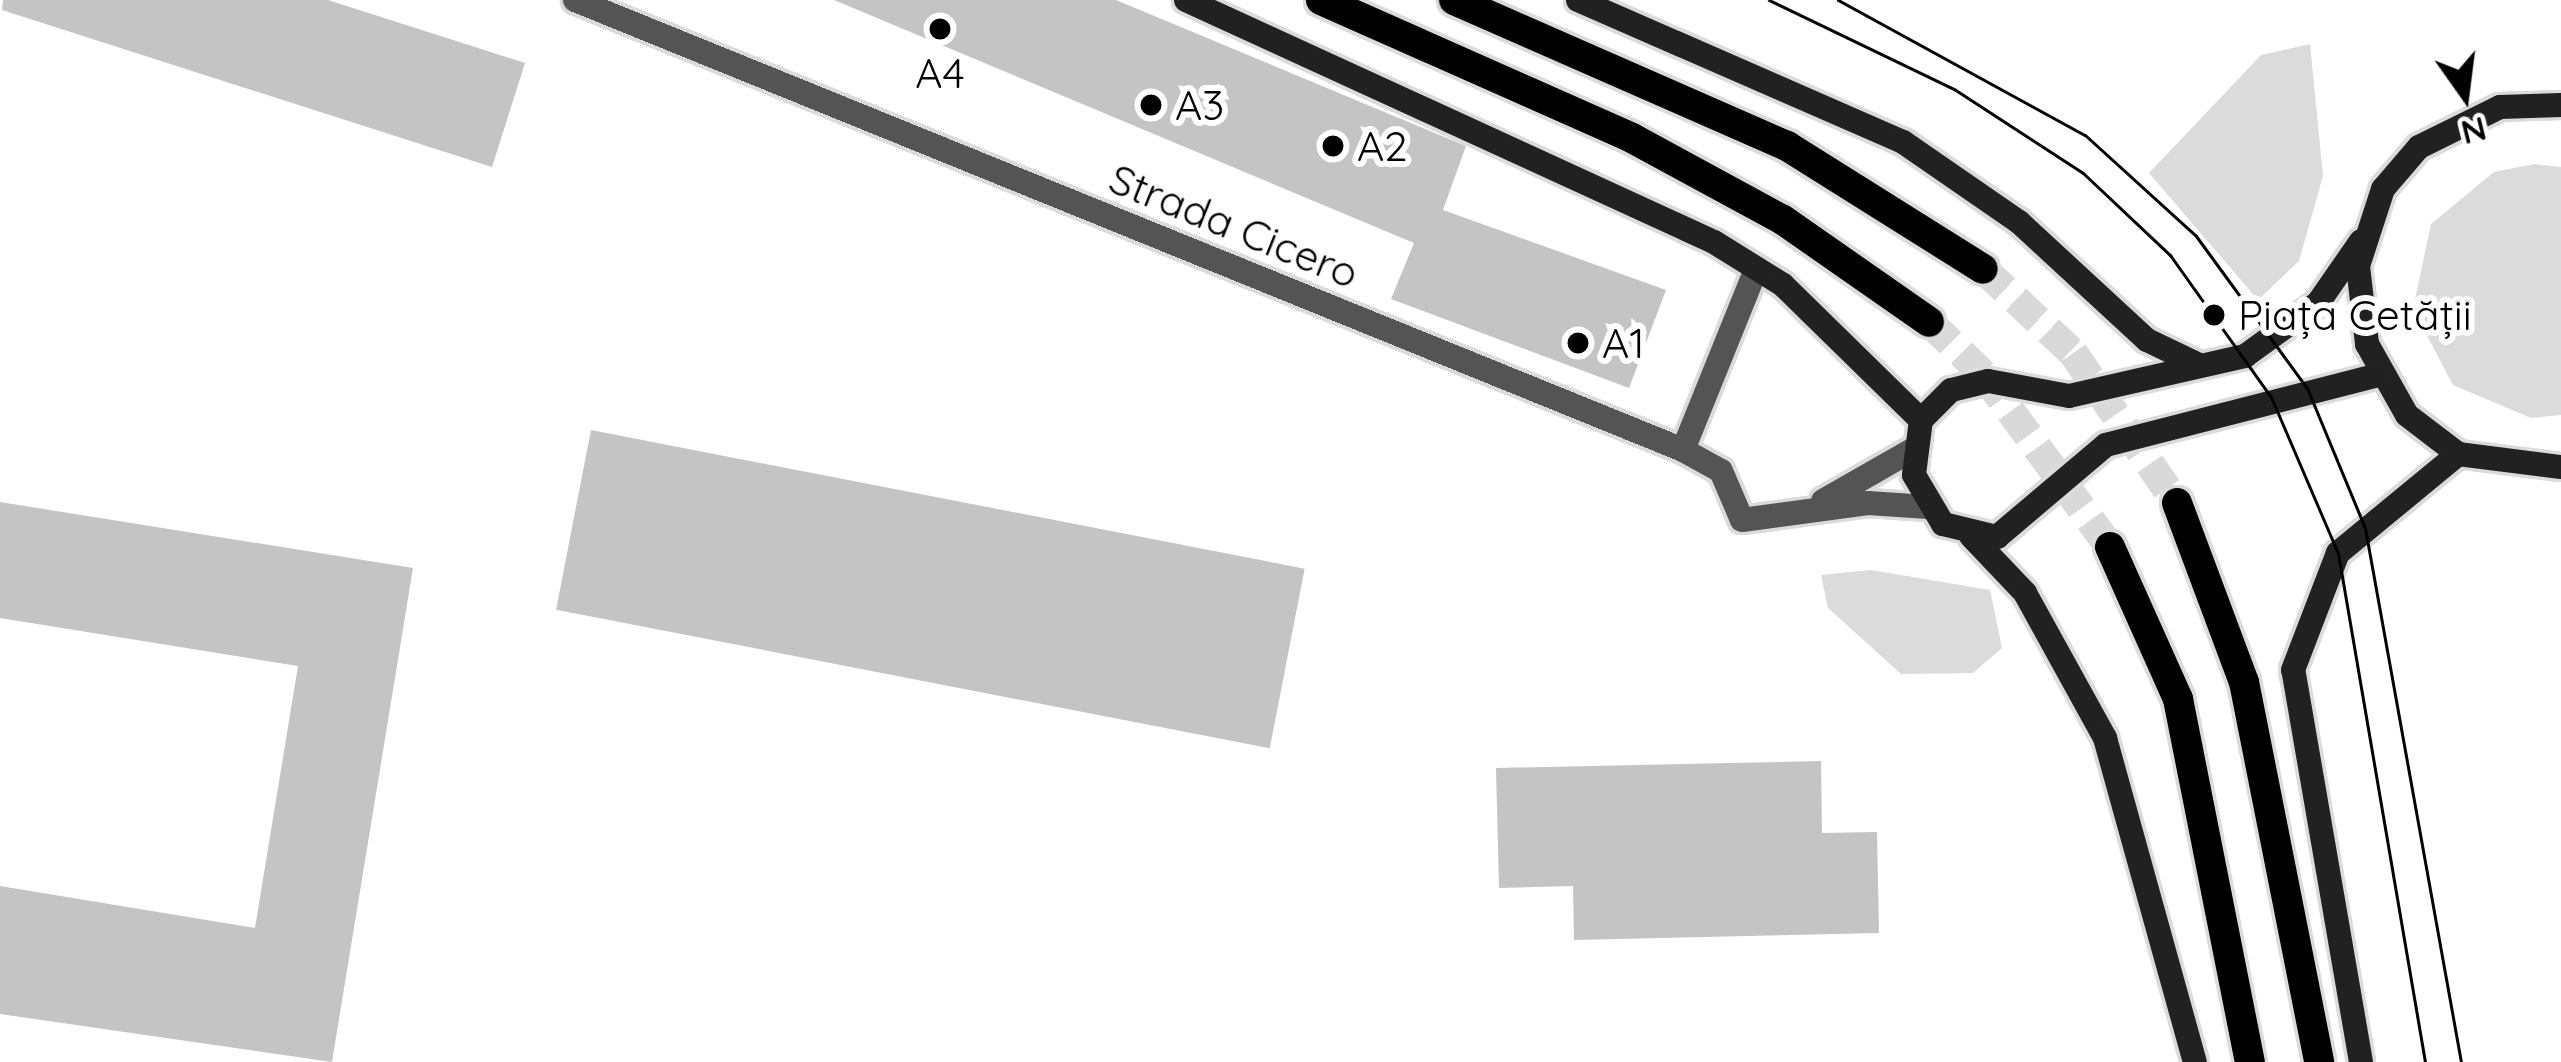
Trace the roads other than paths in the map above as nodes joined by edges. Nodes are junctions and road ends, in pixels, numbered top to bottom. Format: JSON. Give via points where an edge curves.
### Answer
{"nodes":[{"id":1,"x":575,"y":0,"type":"edge"},
{"id":2,"x":1186,"y":0,"type":"edge"},
{"id":3,"x":1321,"y":0,"type":"edge"},
{"id":4,"x":1454,"y":0,"type":"edge"},
{"id":5,"x":1578,"y":0,"type":"edge"},
{"id":6,"x":2561,"y":105,"type":"edge"},
{"id":7,"x":2362,"y":241,"type":"junction"},
{"id":8,"x":1756,"y":268,"type":"junction"},
{"id":9,"x":1983,"y":269,"type":"tunnel mouth"},
{"id":10,"x":1929,"y":322,"type":"tunnel mouth"},
{"id":11,"x":2199,"y":365,"type":"junction"},
{"id":12,"x":2378,"y":375,"type":"junction"},
{"id":13,"x":1921,"y":420,"type":"junction"},
{"id":14,"x":1912,"y":450,"type":"junction"},
{"id":15,"x":1683,"y":451,"type":"junction"},
{"id":16,"x":2458,"y":454,"type":"junction"},
{"id":17,"x":2561,"y":467,"type":"edge"},
{"id":18,"x":2177,"y":502,"type":"tunnel mouth"},
{"id":19,"x":1928,"y":507,"type":"junction"},
{"id":20,"x":1805,"y":510,"type":"junction"},
{"id":21,"x":1971,"y":536,"type":"junction"},
{"id":22,"x":2110,"y":547,"type":"tunnel mouth"},
{"id":23,"x":2195,"y":1062,"type":"edge"},
{"id":24,"x":2251,"y":1062,"type":"edge"},
{"id":25,"x":2319,"y":1062,"type":"edge"},
{"id":26,"x":2361,"y":1062,"type":"edge"}],
"edges":[{"from":1,"to":15,"type":"street","name":"Strada Cicero"},
{"from":2,"to":8,"type":"main road","via":[[1673,218]]},
{"from":3,"to":10,"type":"main road","via":[[1632,138],[1783,220]]},
{"from":4,"to":9,"type":"main road","via":[[1787,146]]},
{"from":5,"to":11,"type":"main road","via":[[1903,142],[2019,222],[2147,340]]},
{"from":6,"to":7,"type":"main road","via":[[2500,107],[2420,147],[2383,189]]},
{"from":7,"to":11,"type":"main road","via":[[2276,342]]},
{"from":7,"to":12,"type":"main road","via":[[2362,321]]},
{"from":8,"to":13,"type":"main road"},
{"from":8,"to":15,"type":"street"},
{"from":11,"to":13,"type":"main road","via":[[2069,397],[1969,382]]},
{"from":12,"to":16,"type":"main road"},
{"from":12,"to":21,"type":"main road","via":[[2106,445],[2012,533]]},
{"from":13,"to":14,"type":"main road"},
{"from":14,"to":19,"type":"main road"},
{"from":14,"to":20,"type":"street"},
{"from":15,"to":20,"type":"street","name":"Strada Cicero","via":[[1721,472],[1742,520]]},
{"from":16,"to":17,"type":"main road"},
{"from":16,"to":26,"type":"main road","via":[[2338,553],[2293,670]]},
{"from":18,"to":25,"type":"main road","via":[[2245,682]]},
{"from":19,"to":20,"type":"street"},
{"from":19,"to":21,"type":"main road"},
{"from":21,"to":23,"type":"main road","via":[[2025,592],[2105,738]]},
{"from":22,"to":24,"type":"main road","via":[[2178,699]]}]}
